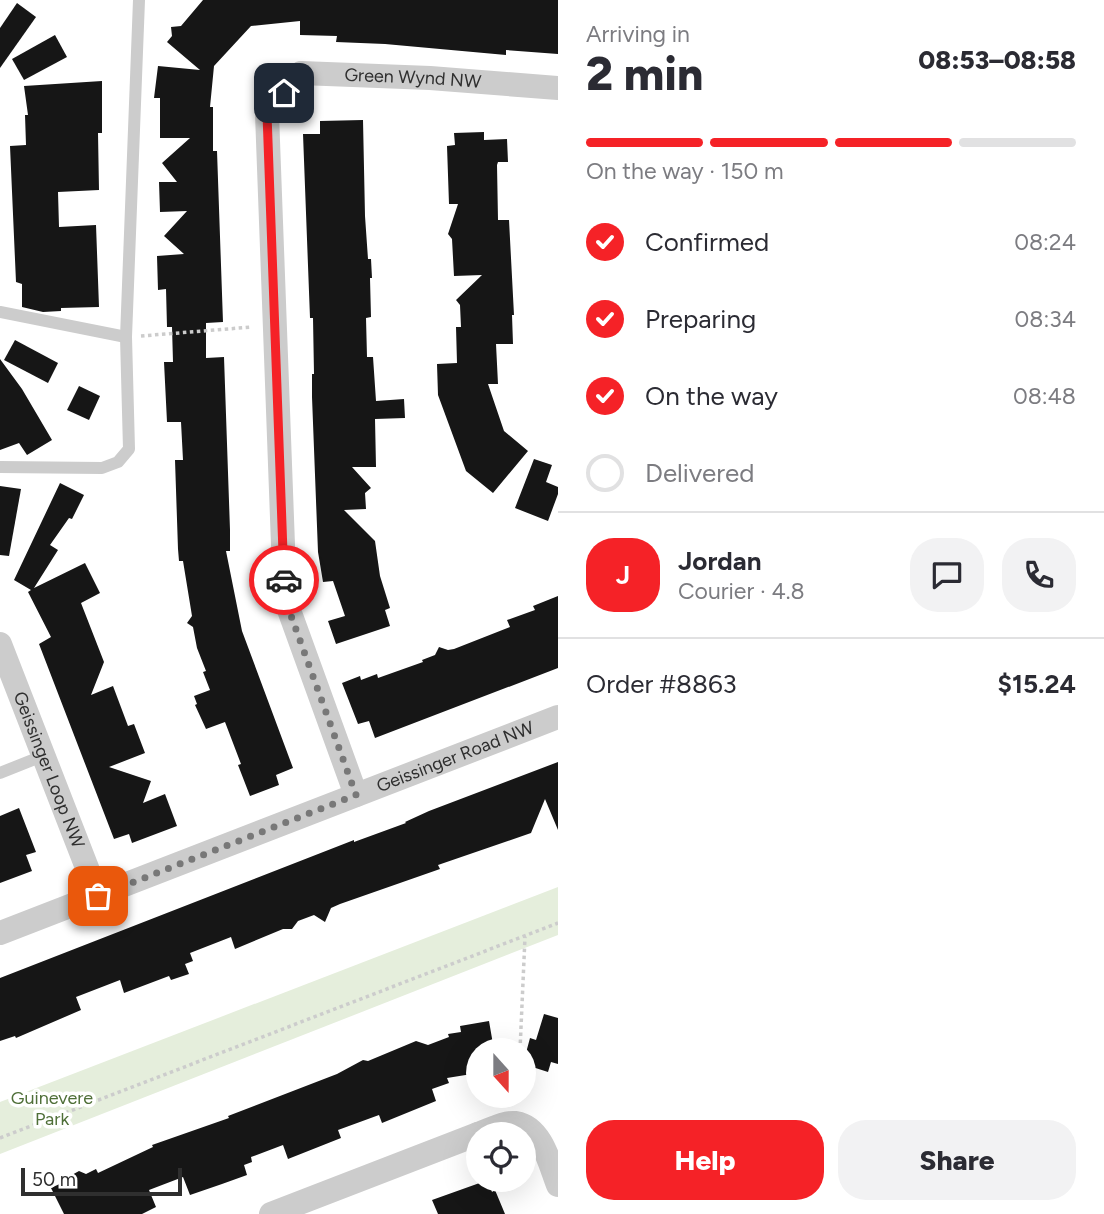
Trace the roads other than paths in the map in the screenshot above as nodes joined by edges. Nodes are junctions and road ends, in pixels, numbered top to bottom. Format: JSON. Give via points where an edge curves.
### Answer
{"nodes":[{"id":1,"x":139,"y":0,"type":"edge"},
{"id":2,"x":558,"y":88,"type":"edge"},
{"id":3,"x":0,"y":312,"type":"edge"},
{"id":4,"x":126,"y":337,"type":"junction"},
{"id":5,"x":0,"y":467,"type":"edge"},
{"id":6,"x":0,"y":644,"type":"edge"},
{"id":7,"x":558,"y":718,"type":"edge"},
{"id":8,"x":45,"y":755,"type":"junction"},
{"id":9,"x":0,"y":773,"type":"edge"},
{"id":10,"x":356,"y":795,"type":"junction"},
{"id":11,"x":98,"y":896,"type":"junction"},
{"id":12,"x":0,"y":933,"type":"edge"},
{"id":13,"x":536,"y":1137,"type":"edge"},
{"id":14,"x":466,"y":1139,"type":"edge"},
{"id":15,"x":558,"y":1185,"type":"edge"},
{"id":16,"x":271,"y":1214,"type":"edge"}],
"edges":[{"from":1,"to":4,"type":"lane"},
{"from":2,"to":10,"type":"street","name":"Green Wynd NW","via":[[301,73],[267,114],[285,599]]},
{"from":3,"to":4,"type":"lane"},
{"from":4,"to":5,"type":"lane","via":[[129,449],[118,462],[102,468]]},
{"from":6,"to":8,"type":"street","name":"Geissinger Loop NW"},
{"from":7,"to":10,"type":"street","name":"Geissinger Road NW"},
{"from":8,"to":9,"type":"lane"},
{"from":8,"to":11,"type":"street","name":"Geissinger Loop NW"},
{"from":10,"to":11,"type":"street","name":"Geissinger Road NW"},
{"from":11,"to":12,"type":"street","name":"Geissinger Road NW"},
{"from":13,"to":15,"type":"street"},
{"from":14,"to":16,"type":"street"}]}
